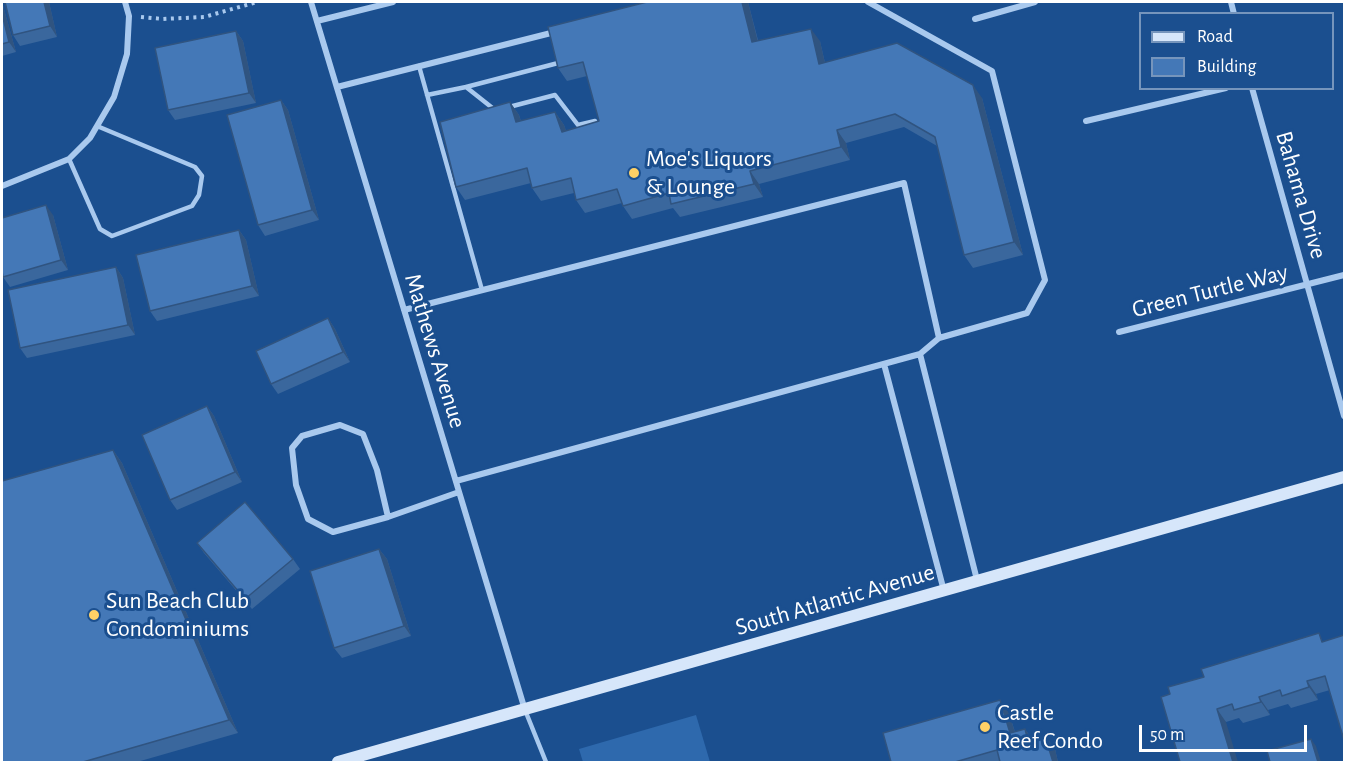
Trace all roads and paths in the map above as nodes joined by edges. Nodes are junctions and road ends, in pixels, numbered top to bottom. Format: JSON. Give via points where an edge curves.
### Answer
{"nodes":[{"id":1,"x":125,"y":2,"type":"edge"},
{"id":2,"x":257,"y":2,"type":"edge"},
{"id":3,"x":311,"y":2,"type":"edge"},
{"id":4,"x":393,"y":2,"type":"edge"},
{"id":5,"x":868,"y":2,"type":"edge"},
{"id":6,"x":1035,"y":2,"type":"edge"},
{"id":7,"x":129,"y":16,"type":"junction"},
{"id":8,"x":975,"y":19,"type":"dead end"},
{"id":9,"x":317,"y":21,"type":"junction"},
{"id":10,"x":566,"y":30,"type":"edge"},
{"id":11,"x":562,"y":63,"type":"edge"},
{"id":12,"x":419,"y":66,"type":"junction"},
{"id":13,"x":337,"y":87,"type":"junction"},
{"id":14,"x":466,"y":87,"type":"junction"},
{"id":15,"x":1218,"y":90,"type":"edge"},
{"id":16,"x":1253,"y":90,"type":"edge"},
{"id":17,"x":427,"y":95,"type":"junction"},
{"id":18,"x":595,"y":121,"type":"edge"},
{"id":19,"x":1086,"y":121,"type":"dead end"},
{"id":20,"x":97,"y":126,"type":"junction"},
{"id":21,"x":69,"y":159,"type":"junction"},
{"id":22,"x":2,"y":186,"type":"edge"},
{"id":23,"x":1344,"y":275,"type":"edge"},
{"id":24,"x":1308,"y":285,"type":"junction"},
{"id":25,"x":482,"y":290,"type":"junction"},
{"id":26,"x":404,"y":310,"type":"junction"},
{"id":27,"x":1119,"y":332,"type":"dead end"},
{"id":28,"x":939,"y":338,"type":"junction"},
{"id":29,"x":920,"y":354,"type":"junction"},
{"id":30,"x":884,"y":364,"type":"junction"},
{"id":31,"x":1344,"y":416,"type":"edge"},
{"id":32,"x":1344,"y":477,"type":"edge"},
{"id":33,"x":456,"y":481,"type":"junction"},
{"id":34,"x":459,"y":492,"type":"junction"},
{"id":35,"x":388,"y":517,"type":"junction"},
{"id":36,"x":977,"y":581,"type":"junction"},
{"id":37,"x":944,"y":591,"type":"junction"},
{"id":38,"x":525,"y":710,"type":"junction"},
{"id":39,"x":338,"y":762,"type":"edge"},
{"id":40,"x":546,"y":762,"type":"edge"}],
"edges":[{"from":1,"to":7,"type":"street"},
{"from":2,"to":7,"type":"path","via":[[204,18]]},
{"from":3,"to":9,"type":"street","name":"Mathews Avenue"},
{"from":4,"to":9,"type":"street"},
{"from":5,"to":28,"type":"street","via":[[992,71],[1045,280],[1027,313]]},
{"from":6,"to":8,"type":"street"},
{"from":7,"to":20,"type":"street","via":[[127,54],[118,86]]},
{"from":9,"to":13,"type":"street","name":"Mathews Avenue"},
{"from":10,"to":12,"type":"street"},
{"from":11,"to":14,"type":"lane"},
{"from":12,"to":13,"type":"street"},
{"from":12,"to":17,"type":"lane"},
{"from":13,"to":26,"type":"street","name":"Mathews Avenue"},
{"from":14,"to":17,"type":"lane"},
{"from":14,"to":18,"type":"lane","via":[[494,111],[555,95],[578,125]]},
{"from":15,"to":19,"type":"street"},
{"from":16,"to":24,"type":"street","name":"Bahama Drive"},
{"from":17,"to":25,"type":"lane"},
{"from":20,"to":21,"type":"street"},
{"from":20,"to":21,"type":"lane","via":[[195,167],[202,176],[192,207],[112,236],[100,229]]},
{"from":21,"to":22,"type":"street"},
{"from":23,"to":24,"type":"street","name":"Green Turtle Way"},
{"from":24,"to":27,"type":"street","name":"Green Turtle Way"},
{"from":24,"to":31,"type":"street","name":"Bahama Drive"},
{"from":25,"to":26,"type":"street"},
{"from":25,"to":28,"type":"street","via":[[904,183]]},
{"from":26,"to":33,"type":"street","name":"Mathews Avenue"},
{"from":28,"to":29,"type":"street"},
{"from":29,"to":30,"type":"street"},
{"from":29,"to":36,"type":"street"},
{"from":30,"to":33,"type":"street"},
{"from":30,"to":37,"type":"street"},
{"from":32,"to":36,"type":"street","name":"South Atlantic Avenue"},
{"from":33,"to":34,"type":"street","name":"Mathews Avenue"},
{"from":34,"to":35,"type":"street"},
{"from":34,"to":38,"type":"street","name":"Mathews Avenue"},
{"from":35,"to":35,"type":"street","via":[[333,532],[308,519],[296,485],[292,448],[302,436],[340,426],[363,434],[377,470]]},
{"from":36,"to":37,"type":"street","name":"South Atlantic Avenue"},
{"from":37,"to":38,"type":"street","name":"South Atlantic Avenue"},
{"from":38,"to":39,"type":"street","name":"South Atlantic Avenue"},
{"from":38,"to":40,"type":"lane"}]}
